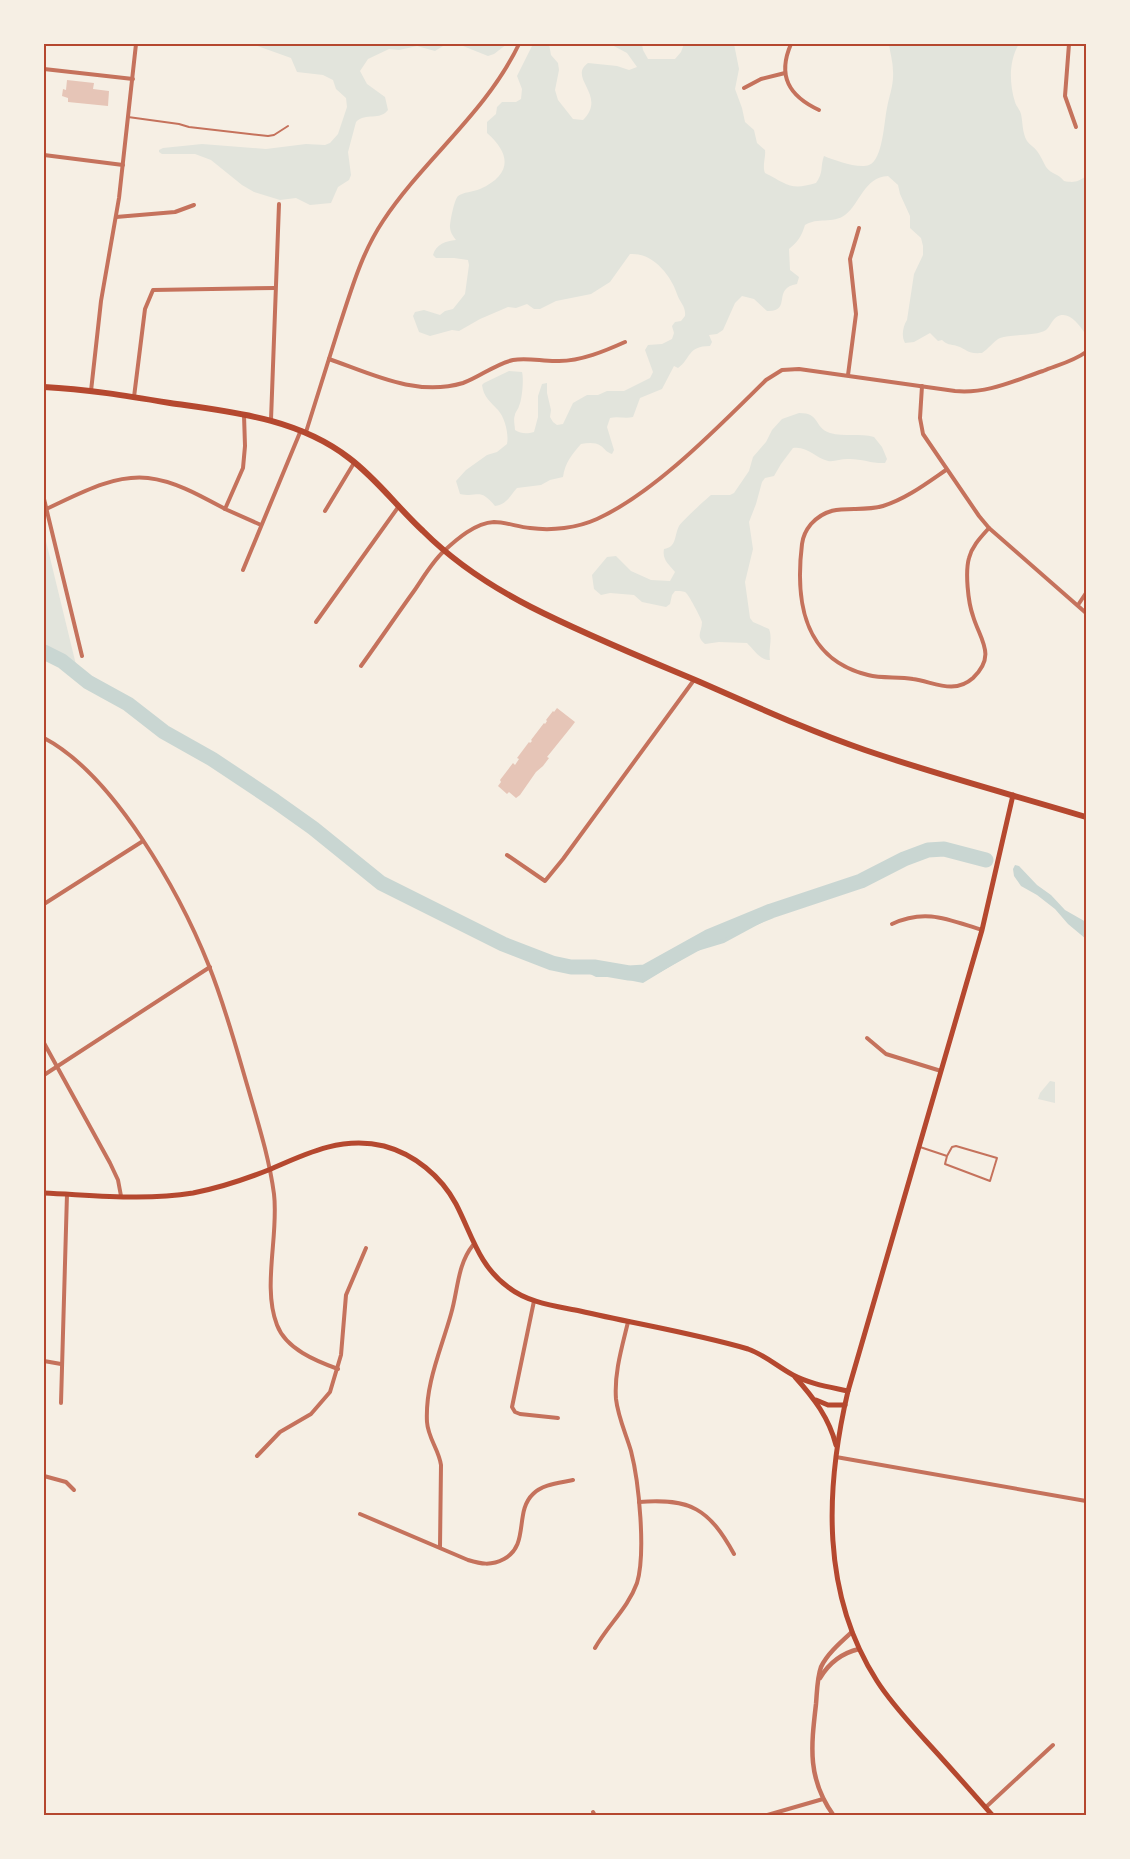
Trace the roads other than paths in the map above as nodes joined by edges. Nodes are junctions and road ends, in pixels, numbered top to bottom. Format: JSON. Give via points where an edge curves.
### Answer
{"nodes":[{"id":1,"x":136,"y":44,"type":"edge"},
{"id":2,"x":519,"y":44,"type":"edge"},
{"id":3,"x":791,"y":44,"type":"edge"},
{"id":4,"x":1069,"y":44,"type":"edge"},
{"id":5,"x":44,"y":69,"type":"edge"},
{"id":6,"x":785,"y":73,"type":"junction"},
{"id":7,"x":133,"y":79,"type":"junction"},
{"id":8,"x":744,"y":88,"type":"dead end"},
{"id":9,"x":819,"y":110,"type":"dead end"},
{"id":10,"x":128,"y":117,"type":"junction"},
{"id":11,"x":288,"y":126,"type":"dead end"},
{"id":12,"x":1076,"y":127,"type":"dead end"},
{"id":13,"x":44,"y":155,"type":"edge"},
{"id":14,"x":123,"y":165,"type":"junction"},
{"id":15,"x":279,"y":204,"type":"dead end"},
{"id":16,"x":194,"y":205,"type":"dead end"},
{"id":17,"x":116,"y":217,"type":"junction"},
{"id":18,"x":859,"y":228,"type":"dead end"},
{"id":19,"x":275,"y":288,"type":"junction"},
{"id":20,"x":625,"y":342,"type":"dead end"},
{"id":21,"x":1086,"y":352,"type":"edge"},
{"id":22,"x":329,"y":359,"type":"junction"},
{"id":23,"x":848,"y":375,"type":"junction"},
{"id":24,"x":922,"y":386,"type":"junction"},
{"id":25,"x":44,"y":387,"type":"edge"},
{"id":26,"x":91,"y":391,"type":"junction"},
{"id":27,"x":134,"y":397,"type":"junction"},
{"id":28,"x":244,"y":414,"type":"junction"},
{"id":29,"x":270,"y":420,"type":"junction"},
{"id":30,"x":303,"y":431,"type":"junction"},
{"id":31,"x":354,"y":462,"type":"junction"},
{"id":32,"x":946,"y":470,"type":"junction"},
{"id":33,"x":44,"y":499,"type":"edge"},
{"id":34,"x":399,"y":506,"type":"junction"},
{"id":35,"x":45,"y":509,"type":"edge"},
{"id":36,"x":225,"y":509,"type":"junction"},
{"id":37,"x":325,"y":511,"type":"dead end"},
{"id":38,"x":261,"y":525,"type":"junction"},
{"id":39,"x":989,"y":528,"type":"junction"},
{"id":40,"x":444,"y":550,"type":"junction"},
{"id":41,"x":243,"y":570,"type":"dead end"},
{"id":42,"x":1086,"y":593,"type":"edge"},
{"id":43,"x":1078,"y":605,"type":"junction"},
{"id":44,"x":1086,"y":613,"type":"edge"},
{"id":45,"x":316,"y":622,"type":"dead end"},
{"id":46,"x":82,"y":656,"type":"dead end"},
{"id":47,"x":361,"y":666,"type":"dead end"},
{"id":48,"x":694,"y":680,"type":"junction"},
{"id":49,"x":44,"y":738,"type":"edge"},
{"id":50,"x":1013,"y":795,"type":"junction"},
{"id":51,"x":1086,"y":817,"type":"edge"},
{"id":52,"x":143,"y":841,"type":"junction"},
{"id":53,"x":507,"y":855,"type":"dead end"},
{"id":54,"x":44,"y":904,"type":"edge"},
{"id":55,"x":892,"y":924,"type":"dead end"},
{"id":56,"x":982,"y":930,"type":"junction"},
{"id":57,"x":210,"y":967,"type":"junction"},
{"id":58,"x":867,"y":1038,"type":"dead end"},
{"id":59,"x":44,"y":1043,"type":"edge"},
{"id":60,"x":56,"y":1066,"type":"junction"},
{"id":61,"x":941,"y":1071,"type":"junction"},
{"id":62,"x":44,"y":1075,"type":"edge"},
{"id":63,"x":919,"y":1147,"type":"junction"},
{"id":64,"x":947,"y":1156,"type":"junction"},
{"id":65,"x":270,"y":1169,"type":"junction"},
{"id":66,"x":44,"y":1193,"type":"edge"},
{"id":67,"x":67,"y":1194,"type":"junction"},
{"id":68,"x":122,"y":1196,"type":"junction"},
{"id":69,"x":473,"y":1245,"type":"junction"},
{"id":70,"x":366,"y":1248,"type":"dead end"},
{"id":71,"x":534,"y":1300,"type":"junction"},
{"id":72,"x":628,"y":1322,"type":"junction"},
{"id":73,"x":44,"y":1361,"type":"edge"},
{"id":74,"x":61,"y":1364,"type":"junction"},
{"id":75,"x":338,"y":1369,"type":"junction"},
{"id":76,"x":794,"y":1376,"type":"junction"},
{"id":77,"x":848,"y":1391,"type":"junction"},
{"id":78,"x":815,"y":1399,"type":"junction"},
{"id":79,"x":61,"y":1403,"type":"dead end"},
{"id":80,"x":845,"y":1405,"type":"junction"},
{"id":81,"x":558,"y":1418,"type":"dead end"},
{"id":82,"x":837,"y":1449,"type":"junction"},
{"id":83,"x":257,"y":1456,"type":"dead end"},
{"id":84,"x":836,"y":1456,"type":"junction"},
{"id":85,"x":44,"y":1476,"type":"edge"},
{"id":86,"x":573,"y":1480,"type":"dead end"},
{"id":87,"x":74,"y":1490,"type":"dead end"},
{"id":88,"x":1086,"y":1501,"type":"edge"},
{"id":89,"x":639,"y":1502,"type":"junction"},
{"id":90,"x":360,"y":1514,"type":"dead end"},
{"id":91,"x":440,"y":1547,"type":"junction"},
{"id":92,"x":734,"y":1554,"type":"dead end"},
{"id":93,"x":852,"y":1632,"type":"junction"},
{"id":94,"x":595,"y":1648,"type":"dead end"},
{"id":95,"x":859,"y":1648,"type":"junction"},
{"id":96,"x":819,"y":1681,"type":"junction"},
{"id":97,"x":1053,"y":1745,"type":"dead end"},
{"id":98,"x":823,"y":1798,"type":"junction"},
{"id":99,"x":986,"y":1808,"type":"junction"},
{"id":100,"x":764,"y":1815,"type":"edge"},
{"id":101,"x":834,"y":1815,"type":"edge"},
{"id":102,"x":993,"y":1815,"type":"edge"}],
"edges":[{"from":1,"to":7,"type":"street"},
{"from":2,"to":22,"type":"street","via":[[490,93],[381,224],[358,270]]},
{"from":3,"to":6,"type":"street"},
{"from":4,"to":12,"type":"street","via":[[1064,93]]},
{"from":5,"to":7,"type":"street"},
{"from":6,"to":8,"type":"street"},
{"from":6,"to":9,"type":"street","via":[[796,95]]},
{"from":7,"to":10,"type":"street"},
{"from":10,"to":11,"type":"lane","via":[[268,136]]},
{"from":10,"to":14,"type":"street"},
{"from":13,"to":14,"type":"street"},
{"from":14,"to":17,"type":"street"},
{"from":15,"to":19,"type":"street"},
{"from":16,"to":17,"type":"street","via":[[177,212]]},
{"from":17,"to":26,"type":"street"},
{"from":18,"to":23,"type":"street","via":[[850,259],[856,308]]},
{"from":19,"to":27,"type":"street","via":[[152,291],[145,308]]},
{"from":19,"to":29,"type":"street"},
{"from":20,"to":22,"type":"street","via":[[563,362],[513,360],[462,382],[439,387],[394,382]]},
{"from":21,"to":24,"type":"street","via":[[985,390]]},
{"from":22,"to":30,"type":"street"},
{"from":23,"to":24,"type":"street"},
{"from":23,"to":40,"type":"street","via":[[799,369],[776,372],[648,487],[594,520],[549,529],[488,523],[474,528]]},
{"from":24,"to":32,"type":"street","via":[[922,430]]},
{"from":25,"to":26,"type":"main road"},
{"from":26,"to":27,"type":"main road"},
{"from":27,"to":28,"type":"main road"},
{"from":28,"to":29,"type":"main road"},
{"from":28,"to":36,"type":"street","via":[[243,468]]},
{"from":29,"to":30,"type":"main road"},
{"from":30,"to":31,"type":"main road"},
{"from":30,"to":38,"type":"street"},
{"from":31,"to":34,"type":"main road"},
{"from":31,"to":37,"type":"street"},
{"from":32,"to":39,"type":"street"},
{"from":32,"to":39,"type":"street","via":[[884,506],[828,511],[806,531],[802,544],[801,600],[807,624],[818,644],[841,664],[869,675],[947,687],[967,682],[981,668],[985,653],[972,612],[968,563],[974,547]]},
{"from":33,"to":35,"type":"street"},
{"from":34,"to":40,"type":"main road"},
{"from":34,"to":45,"type":"street"},
{"from":35,"to":36,"type":"street","via":[[103,485],[138,477],[170,483]]},
{"from":35,"to":46,"type":"street"},
{"from":36,"to":38,"type":"street"},
{"from":38,"to":41,"type":"street"},
{"from":39,"to":43,"type":"street"},
{"from":40,"to":47,"type":"street"},
{"from":40,"to":48,"type":"main road","via":[[528,605]]},
{"from":42,"to":43,"type":"street"},
{"from":43,"to":44,"type":"street"},
{"from":48,"to":50,"type":"main road","via":[[867,751]]},
{"from":48,"to":53,"type":"street","via":[[545,881]]},
{"from":49,"to":52,"type":"street","via":[[72,756],[95,778]]},
{"from":50,"to":51,"type":"main road"},
{"from":50,"to":56,"type":"main road"},
{"from":52,"to":54,"type":"street"},
{"from":52,"to":57,"type":"street","via":[[181,906]]},
{"from":55,"to":56,"type":"street","via":[[925,915]]},
{"from":56,"to":61,"type":"main road"},
{"from":57,"to":60,"type":"street"},
{"from":57,"to":65,"type":"street"},
{"from":58,"to":61,"type":"street","via":[[886,1054]]},
{"from":59,"to":60,"type":"street"},
{"from":60,"to":62,"type":"street"},
{"from":60,"to":68,"type":"street","via":[[110,1164]]},
{"from":61,"to":63,"type":"main road"},
{"from":63,"to":64,"type":"lane"},
{"from":63,"to":77,"type":"main road"},
{"from":64,"to":64,"type":"lane","via":[[956,1146],[997,1158],[990,1181],[945,1164]]},
{"from":65,"to":68,"type":"main road","via":[[190,1193]]},
{"from":65,"to":69,"type":"main road","via":[[338,1144],[394,1150],[418,1162],[445,1187]]},
{"from":65,"to":75,"type":"street","via":[[274,1204],[272,1290],[277,1325],[301,1351]]},
{"from":66,"to":67,"type":"main road"},
{"from":67,"to":68,"type":"main road"},
{"from":67,"to":74,"type":"street"},
{"from":69,"to":71,"type":"main road","via":[[500,1281]]},
{"from":69,"to":91,"type":"street","via":[[463,1261],[428,1400],[429,1433],[441,1465]]},
{"from":70,"to":75,"type":"street","via":[[346,1295]]},
{"from":71,"to":72,"type":"main road"},
{"from":71,"to":81,"type":"street","via":[[512,1406],[518,1414]]},
{"from":72,"to":76,"type":"main road","via":[[748,1349]]},
{"from":72,"to":89,"type":"street","via":[[616,1393]]},
{"from":73,"to":74,"type":"street"},
{"from":74,"to":79,"type":"street"},
{"from":75,"to":83,"type":"street","via":[[330,1392],[318,1407],[280,1432]]},
{"from":76,"to":77,"type":"main road"},
{"from":76,"to":78,"type":"main road"},
{"from":77,"to":80,"type":"main road"},
{"from":78,"to":80,"type":"main road"},
{"from":78,"to":82,"type":"main road"},
{"from":80,"to":82,"type":"main road"},
{"from":82,"to":84,"type":"main road"},
{"from":84,"to":88,"type":"street"},
{"from":84,"to":93,"type":"main road","via":[[831,1514],[833,1548],[838,1586]]},
{"from":85,"to":87,"type":"street","via":[[66,1482]]},
{"from":86,"to":91,"type":"street","via":[[547,1486],[531,1496],[523,1514],[519,1541],[513,1553],[503,1560],[481,1564]]},
{"from":89,"to":92,"type":"street","via":[[671,1501],[693,1508],[714,1523]]},
{"from":89,"to":94,"type":"street","via":[[638,1577],[628,1602]]},
{"from":90,"to":91,"type":"street"},
{"from":93,"to":95,"type":"main road"},
{"from":93,"to":96,"type":"street","via":[[824,1662]]},
{"from":95,"to":96,"type":"street","via":[[833,1661]]},
{"from":95,"to":99,"type":"main road","via":[[902,1713]]},
{"from":96,"to":98,"type":"street","via":[[812,1756]]},
{"from":97,"to":99,"type":"street"},
{"from":98,"to":100,"type":"street"},
{"from":98,"to":101,"type":"street"},
{"from":99,"to":102,"type":"main road"}]}
